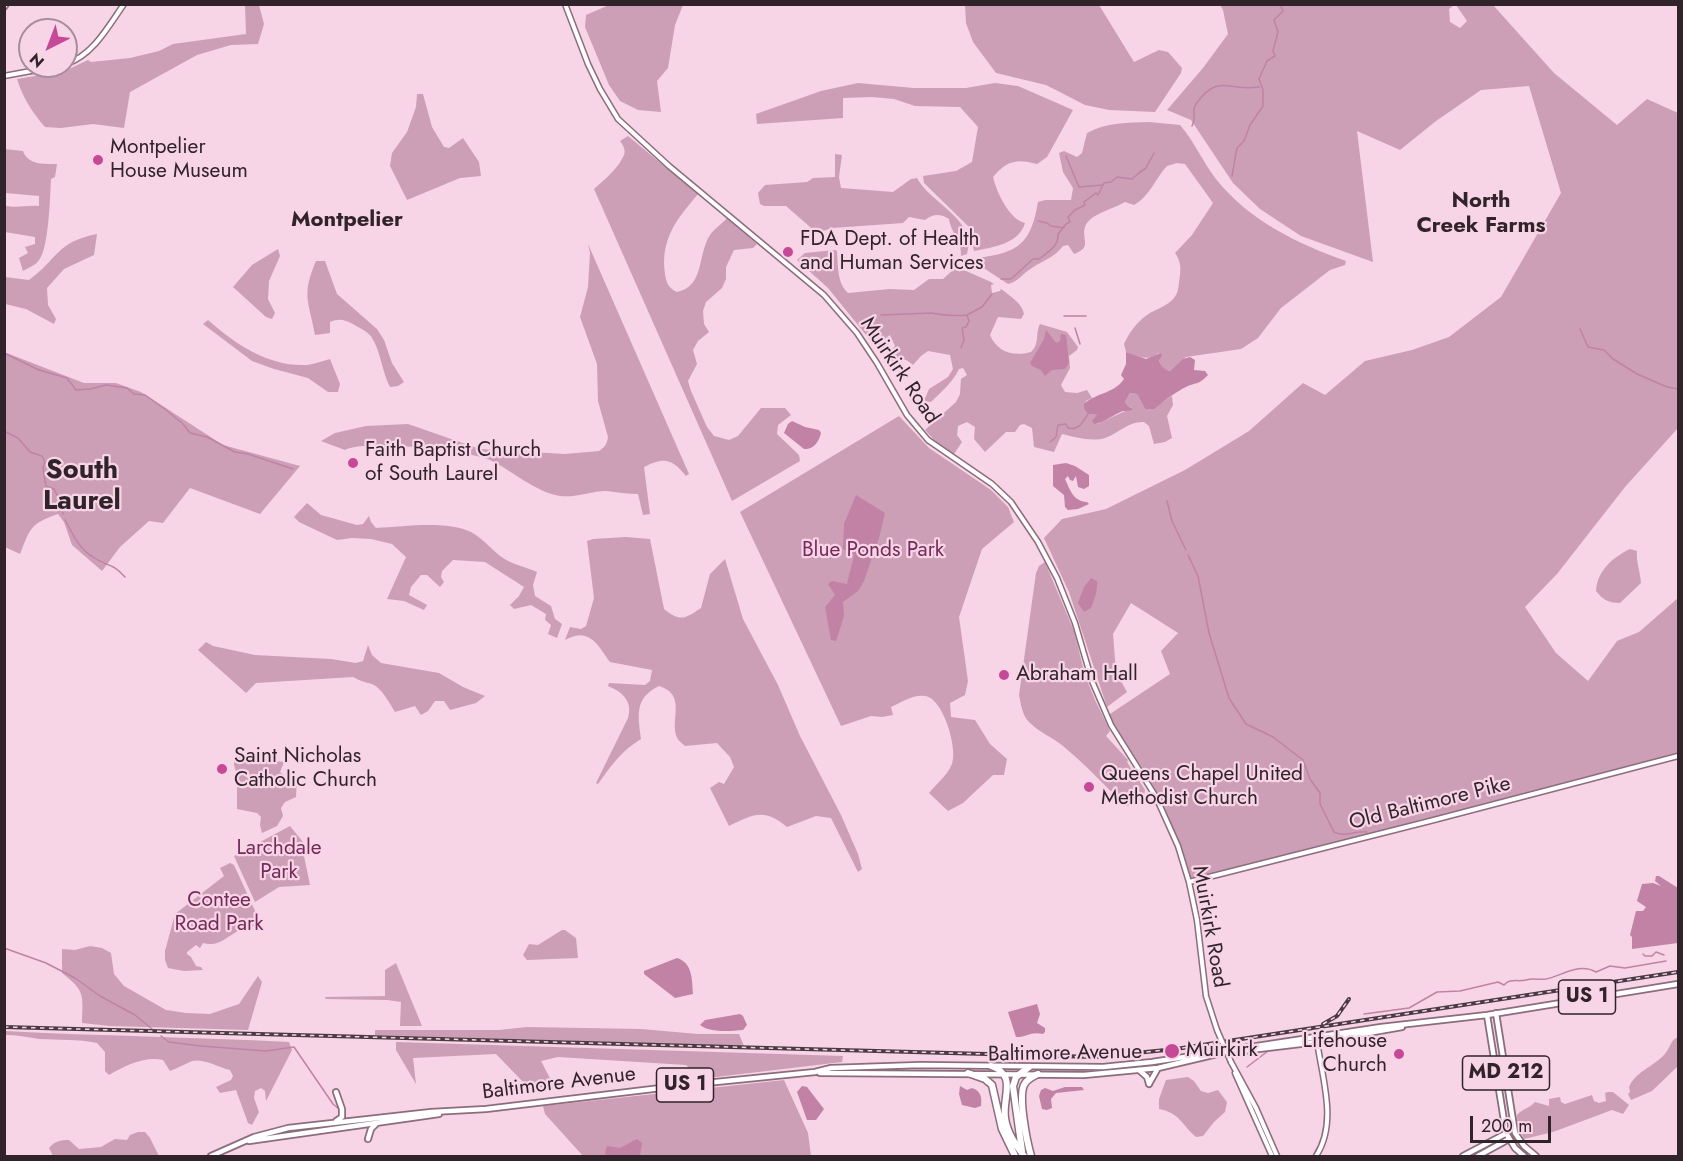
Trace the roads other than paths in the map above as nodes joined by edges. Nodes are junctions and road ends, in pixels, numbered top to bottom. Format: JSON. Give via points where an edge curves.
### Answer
{"nodes":[{"id":1,"x":124,"y":4,"type":"edge"},
{"id":2,"x":565,"y":4,"type":"edge"},
{"id":3,"x":78,"y":57,"type":"edge"},
{"id":4,"x":1678,"y":756,"type":"edge"},
{"id":5,"x":1189,"y":882,"type":"junction"},
{"id":6,"x":1678,"y":984,"type":"edge"},
{"id":7,"x":1496,"y":1014,"type":"junction"},
{"id":8,"x":1487,"y":1015,"type":"junction"},
{"id":9,"x":1317,"y":1039,"type":"junction"},
{"id":10,"x":1233,"y":1064,"type":"junction"},
{"id":11,"x":991,"y":1066,"type":"junction"},
{"id":12,"x":1029,"y":1067,"type":"junction"},
{"id":13,"x":1158,"y":1068,"type":"junction"},
{"id":14,"x":1139,"y":1070,"type":"junction"},
{"id":15,"x":815,"y":1072,"type":"junction"},
{"id":16,"x":968,"y":1073,"type":"junction"},
{"id":17,"x":1005,"y":1073,"type":"junction"},
{"id":18,"x":1019,"y":1074,"type":"junction"},
{"id":19,"x":1038,"y":1074,"type":"junction"},
{"id":20,"x":336,"y":1092,"type":"dead end"},
{"id":21,"x":450,"y":1112,"type":"junction"},
{"id":22,"x":316,"y":1124,"type":"junction"},
{"id":23,"x":376,"y":1124,"type":"junction"},
{"id":24,"x":288,"y":1128,"type":"junction"},
{"id":25,"x":1506,"y":1133,"type":"junction"},
{"id":26,"x":1515,"y":1133,"type":"junction"},
{"id":27,"x":272,"y":1137,"type":"junction"},
{"id":28,"x":368,"y":1139,"type":"dead end"},
{"id":29,"x":1509,"y":1140,"type":"junction"},
{"id":30,"x":248,"y":1141,"type":"junction"},
{"id":31,"x":1023,"y":1155,"type":"edge"},
{"id":32,"x":211,"y":1156,"type":"edge"},
{"id":33,"x":1015,"y":1156,"type":"edge"},
{"id":34,"x":1031,"y":1156,"type":"edge"},
{"id":35,"x":1272,"y":1156,"type":"edge"},
{"id":36,"x":1277,"y":1156,"type":"edge"},
{"id":37,"x":1316,"y":1156,"type":"edge"},
{"id":38,"x":1463,"y":1156,"type":"edge"},
{"id":39,"x":1478,"y":1156,"type":"edge"},
{"id":40,"x":1524,"y":1156,"type":"edge"},
{"id":41,"x":1536,"y":1156,"type":"edge"}],
"edges":[{"from":1,"to":3,"type":"main road","via":[[99,39]]},
{"from":2,"to":5,"type":"main road","name":"Muirkirk Road","via":[[588,64],[618,119],[824,295],[877,363],[919,431],[1002,492],[1018,510],[1057,578],[1097,694],[1113,730],[1160,804]]},
{"from":4,"to":5,"type":"main road","name":"Old Baltimore Pike"},
{"from":5,"to":10,"type":"main road","name":"Muirkirk Road","bridge":true,"via":[[1206,996]]},
{"from":6,"to":7,"type":"main road","name":"Baltimore Avenue","number":"US 1"},
{"from":7,"to":8,"type":"main road","name":"Baltimore Avenue","number":"US 1"},
{"from":7,"to":26,"type":"main road","number":"MD 212"},
{"from":8,"to":9,"type":"main road","name":"Baltimore Avenue","number":"US 1"},
{"from":8,"to":25,"type":"main road","number":"MD 212"},
{"from":9,"to":12,"type":"main road","name":"Baltimore Avenue","number":"US 1","via":[[1103,1067]]},
{"from":9,"to":13,"type":"main road","name":"Baltimore Avenue","number":"US 1","via":[[1217,1054]]},
{"from":9,"to":37,"type":"main road","via":[[1328,1120]]},
{"from":10,"to":35,"type":"main road","name":"Muirkirk Road"},
{"from":10,"to":36,"type":"main road","name":"Muirkirk Road"},
{"from":11,"to":12,"type":"main road","name":"Baltimore Avenue","number":"US 1"},
{"from":11,"to":15,"type":"main road","name":"Baltimore Avenue","number":"US 1","via":[[886,1065]]},
{"from":11,"to":17,"type":"highway"},
{"from":12,"to":18,"type":"highway"},
{"from":13,"to":14,"type":"main road","name":"Baltimore Avenue","number":"US 1"},
{"from":13,"to":14,"type":"main road","via":[[1149,1083]]},
{"from":14,"to":19,"type":"main road","name":"Baltimore Avenue","number":"US 1","via":[[1091,1075]]},
{"from":15,"to":16,"type":"main road","name":"Baltimore Avenue","number":"US 1"},
{"from":15,"to":21,"type":"main road","name":"Baltimore Avenue","number":"US 1"},
{"from":16,"to":17,"type":"main road","name":"Baltimore Avenue","number":"US 1"},
{"from":16,"to":33,"type":"highway","via":[[992,1085],[1002,1129]]},
{"from":17,"to":18,"type":"main road","name":"Baltimore Avenue","number":"US 1"},
{"from":17,"to":31,"type":"highway","via":[[1005,1118]]},
{"from":18,"to":19,"type":"main road","name":"Baltimore Avenue","number":"US 1"},
{"from":18,"to":31,"type":"highway","via":[[1013,1089]]},
{"from":19,"to":34,"type":"highway","via":[[1026,1081],[1022,1090]]},
{"from":20,"to":22,"type":"main road","via":[[342,1117]]},
{"from":21,"to":22,"type":"main road","name":"Baltimore Avenue","number":"US 1"},
{"from":21,"to":23,"type":"main road","name":"Baltimore Avenue","number":"US 1"},
{"from":22,"to":24,"type":"main road","name":"Baltimore Avenue","number":"US 1"},
{"from":23,"to":27,"type":"main road","name":"Baltimore Avenue","number":"US 1"},
{"from":23,"to":28,"type":"main road"},
{"from":24,"to":27,"type":"main road"},
{"from":24,"to":30,"type":"main road","name":"Baltimore Avenue","number":"US 1"},
{"from":25,"to":26,"type":"main road"},
{"from":25,"to":29,"type":"main road","number":"MD 212"},
{"from":25,"to":38,"type":"main road"},
{"from":26,"to":29,"type":"main road"},
{"from":26,"to":41,"type":"main road"},
{"from":27,"to":30,"type":"main road","name":"Baltimore Avenue","number":"US 1"},
{"from":29,"to":39,"type":"main road"},
{"from":29,"to":40,"type":"main road","number":"MD 212"},
{"from":30,"to":32,"type":"main road","name":"Baltimore Avenue","number":"US 1"}]}
